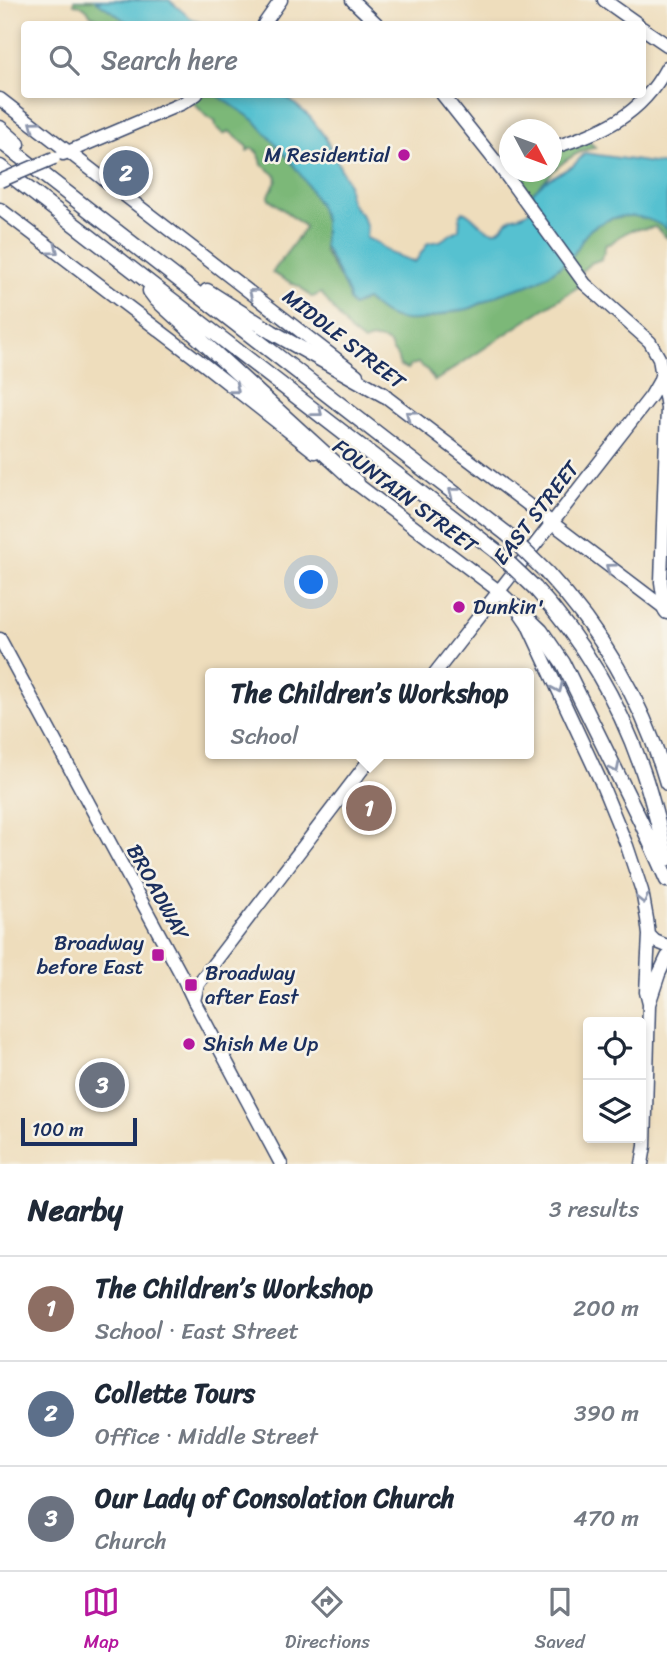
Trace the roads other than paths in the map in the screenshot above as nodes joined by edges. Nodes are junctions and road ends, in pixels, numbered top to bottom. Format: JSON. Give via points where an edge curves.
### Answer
{"nodes":[{"id":1,"x":281,"y":0,"type":"edge"},
{"id":2,"x":352,"y":0,"type":"edge"},
{"id":3,"x":604,"y":0,"type":"edge"},
{"id":4,"x":266,"y":21,"type":"edge"},
{"id":5,"x":373,"y":21,"type":"edge"},
{"id":6,"x":633,"y":21,"type":"edge"},
{"id":7,"x":646,"y":30,"type":"edge"},
{"id":8,"x":667,"y":45,"type":"edge"},
{"id":9,"x":667,"y":66,"type":"edge"},
{"id":10,"x":191,"y":98,"type":"edge"},
{"id":11,"x":445,"y":98,"type":"edge"},
{"id":12,"x":646,"y":98,"type":"edge"},
{"id":13,"x":646,"y":98,"type":"edge"},
{"id":14,"x":0,"y":99,"type":"edge"},
{"id":15,"x":0,"y":128,"type":"edge"},
{"id":16,"x":0,"y":141,"type":"edge"},
{"id":17,"x":562,"y":144,"type":"edge"},
{"id":18,"x":69,"y":152,"type":"junction"},
{"id":19,"x":499,"y":157,"type":"edge"},
{"id":20,"x":0,"y":167,"type":"edge"},
{"id":21,"x":0,"y":181,"type":"edge"},
{"id":22,"x":52,"y":181,"type":"junction"},
{"id":23,"x":515,"y":182,"type":"edge"},
{"id":24,"x":0,"y":209,"type":"edge"},
{"id":25,"x":128,"y":265,"type":"junction"},
{"id":26,"x":174,"y":276,"type":"junction"},
{"id":27,"x":662,"y":373,"type":"junction"},
{"id":28,"x":384,"y":395,"type":"junction"},
{"id":29,"x":356,"y":483,"type":"junction"},
{"id":30,"x":552,"y":524,"type":"junction"},
{"id":31,"x":500,"y":592,"type":"junction"},
{"id":32,"x":516,"y":607,"type":"junction"},
{"id":33,"x":666,"y":610,"type":"edge"},
{"id":34,"x":0,"y":639,"type":"edge"},
{"id":35,"x":439,"y":668,"type":"edge"},
{"id":36,"x":370,"y":759,"type":"edge"},
{"id":37,"x":667,"y":783,"type":"edge"},
{"id":38,"x":667,"y":859,"type":"edge"},
{"id":39,"x":667,"y":880,"type":"edge"},
{"id":40,"x":649,"y":936,"type":"junction"},
{"id":41,"x":667,"y":946,"type":"edge"},
{"id":42,"x":667,"y":957,"type":"edge"},
{"id":43,"x":194,"y":1001,"type":"junction"},
{"id":44,"x":649,"y":1004,"type":"junction"},
{"id":45,"x":281,"y":1164,"type":"edge"},
{"id":46,"x":642,"y":1164,"type":"edge"}],
"edges":[{"from":1,"to":4,"type":"street"},
{"from":2,"to":5,"type":"street"},
{"from":3,"to":6,"type":"street"},
{"from":7,"to":8,"type":"street"},
{"from":9,"to":13,"type":"street"},
{"from":10,"to":18,"type":"street"},
{"from":11,"to":19,"type":"street"},
{"from":12,"to":17,"type":"street","via":[[623,118]]},
{"from":18,"to":14,"type":"street","name":"MIDDLE STREET","one_way":true},
{"from":15,"to":22,"type":"highway"},
{"from":16,"to":22,"type":"highway"},
{"from":18,"to":21,"type":"street","bridge":true},
{"from":28,"to":18,"type":"street","name":"MIDDLE STREET","one_way":true},
{"from":20,"to":25,"type":"highway"},
{"from":22,"to":26,"type":"highway"},
{"from":23,"to":27,"type":"street","via":[[585,284],[650,342]]},
{"from":24,"to":29,"type":"street","name":"FOUNTAIN STREET","one_way":true},
{"from":25,"to":29,"type":"highway","via":[[156,299]]},
{"from":25,"to":38,"type":"highway","one_way":true,"bridge":true,"via":[[496,551],[535,588],[586,654],[620,715],[644,773]]},
{"from":26,"to":28,"type":"highway"},
{"from":37,"to":26,"type":"highway","one_way":true,"bridge":true,"via":[[644,720],[615,664],[547,573],[507,534]]},
{"from":27,"to":30,"type":"street","name":"EAST STREET","via":[[651,396]]},
{"from":27,"to":33,"type":"street","via":[[667,408],[661,582]]},
{"from":30,"to":28,"type":"street","name":"MIDDLE STREET","one_way":true},
{"from":29,"to":31,"type":"street","name":"FOUNTAIN STREET"},
{"from":30,"to":31,"type":"street","name":"EAST STREET"},
{"from":33,"to":30,"type":"street","name":"MIDDLE STREET","one_way":true},
{"from":31,"to":32,"type":"street","name":"FOUNTAIN STREET"},
{"from":31,"to":35,"type":"street","name":"EAST STREET"},
{"from":32,"to":39,"type":"highway","one_way":true,"via":[[541,631],[563,663]]},
{"from":32,"to":40,"type":"street","name":"FOUNTAIN STREET","one_way":true,"via":[[541,649],[628,846]]},
{"from":34,"to":43,"type":"street","name":"BROADWAY"},
{"from":36,"to":43,"type":"street","via":[[198,984]]},
{"from":40,"to":41,"type":"street"},
{"from":40,"to":44,"type":"street","name":"FOUNTAIN STREET"},
{"from":42,"to":44,"type":"street"},
{"from":43,"to":45,"type":"street","name":"BROADWAY"},
{"from":44,"to":46,"type":"street"}]}
